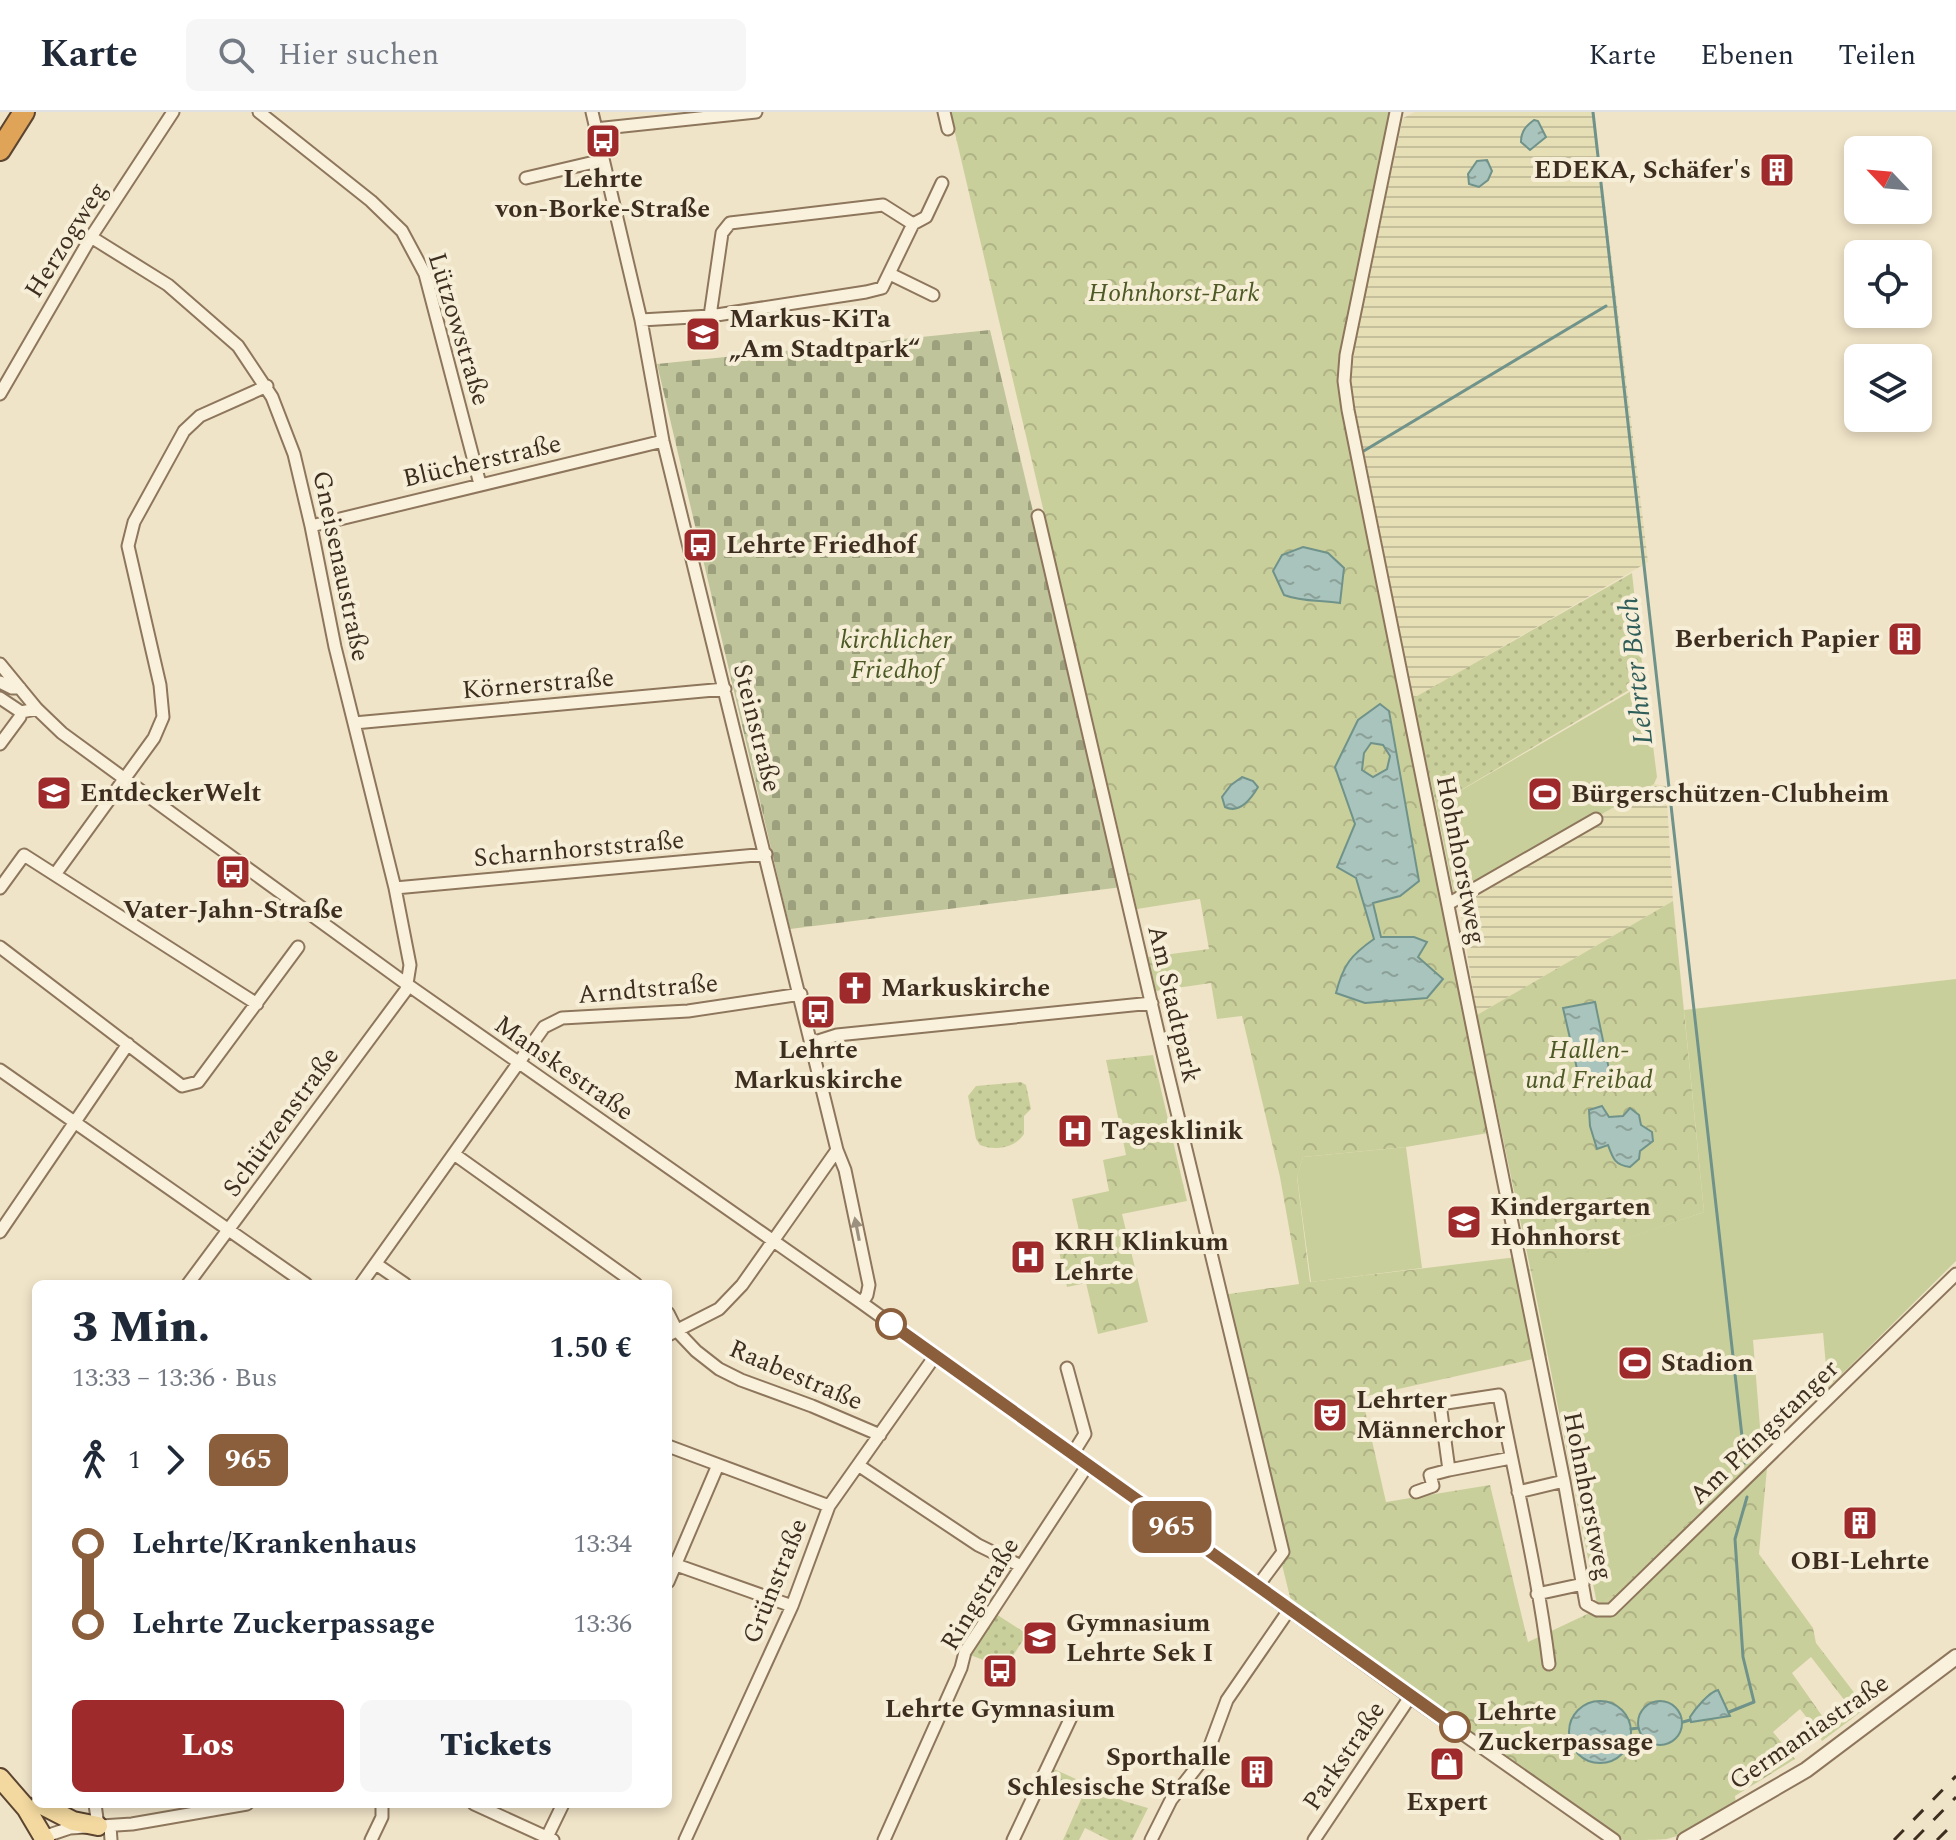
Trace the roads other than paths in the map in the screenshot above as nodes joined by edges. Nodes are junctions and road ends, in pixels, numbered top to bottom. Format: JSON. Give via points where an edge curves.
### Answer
{"nodes":[{"id":1,"x":24,"y":112,"type":"edge"},
{"id":2,"x":173,"y":112,"type":"edge"},
{"id":3,"x":259,"y":112,"type":"edge"},
{"id":4,"x":592,"y":112,"type":"edge"},
{"id":5,"x":756,"y":112,"type":"edge"},
{"id":6,"x":944,"y":112,"type":"edge"},
{"id":7,"x":1396,"y":112,"type":"edge"},
{"id":8,"x":595,"y":129,"type":"junction"},
{"id":9,"x":948,"y":129,"type":"dead end"},
{"id":10,"x":0,"y":150,"type":"edge"},
{"id":11,"x":603,"y":160,"type":"junction"},
{"id":12,"x":526,"y":178,"type":"dead end"},
{"id":13,"x":942,"y":183,"type":"dead end"},
{"id":14,"x":913,"y":224,"type":"junction"},
{"id":15,"x":91,"y":237,"type":"junction"},
{"id":16,"x":890,"y":274,"type":"junction"},
{"id":17,"x":933,"y":295,"type":"dead end"},
{"id":18,"x":710,"y":316,"type":"junction"},
{"id":19,"x":641,"y":320,"type":"junction"},
{"id":20,"x":267,"y":386,"type":"junction"},
{"id":21,"x":0,"y":394,"type":"edge"},
{"id":22,"x":663,"y":441,"type":"junction"},
{"id":23,"x":480,"y":484,"type":"junction"},
{"id":24,"x":1038,"y":516,"type":"dead end"},
{"id":25,"x":311,"y":526,"type":"junction"},
{"id":26,"x":0,"y":664,"type":"edge"},
{"id":27,"x":0,"y":682,"type":"edge"},
{"id":28,"x":20,"y":688,"type":"junction"},
{"id":29,"x":725,"y":689,"type":"junction"},
{"id":30,"x":0,"y":698,"type":"edge"},
{"id":31,"x":37,"y":709,"type":"junction"},
{"id":32,"x":21,"y":712,"type":"junction"},
{"id":33,"x":354,"y":723,"type":"junction"},
{"id":34,"x":0,"y":744,"type":"edge"},
{"id":35,"x":125,"y":779,"type":"junction"},
{"id":36,"x":1596,"y":819,"type":"dead end"},
{"id":37,"x":766,"y":854,"type":"junction"},
{"id":38,"x":56,"y":873,"type":"junction"},
{"id":39,"x":0,"y":888,"type":"edge"},
{"id":40,"x":395,"y":888,"type":"junction"},
{"id":41,"x":1448,"y":904,"type":"junction"},
{"id":42,"x":0,"y":947,"type":"edge"},
{"id":43,"x":298,"y":947,"type":"dead end"},
{"id":44,"x":408,"y":985,"type":"junction"},
{"id":45,"x":801,"y":994,"type":"junction"},
{"id":46,"x":1152,"y":1003,"type":"junction"},
{"id":47,"x":257,"y":1004,"type":"junction"},
{"id":48,"x":812,"y":1043,"type":"junction"},
{"id":49,"x":128,"y":1044,"type":"junction"},
{"id":50,"x":518,"y":1062,"type":"junction"},
{"id":51,"x":0,"y":1070,"type":"edge"},
{"id":52,"x":76,"y":1122,"type":"junction"},
{"id":53,"x":837,"y":1150,"type":"junction"},
{"id":54,"x":454,"y":1154,"type":"junction"},
{"id":55,"x":229,"y":1229,"type":"junction"},
{"id":56,"x":0,"y":1232,"type":"edge"},
{"id":57,"x":773,"y":1242,"type":"junction"},
{"id":58,"x":376,"y":1264,"type":"junction"},
{"id":59,"x":1956,"y":1274,"type":"edge"},
{"id":60,"x":191,"y":1280,"type":"edge"},
{"id":61,"x":300,"y":1280,"type":"edge"},
{"id":62,"x":364,"y":1280,"type":"edge"},
{"id":63,"x":399,"y":1280,"type":"edge"},
{"id":64,"x":630,"y":1280,"type":"edge"},
{"id":65,"x":862,"y":1303,"type":"junction"},
{"id":66,"x":672,"y":1333,"type":"edge"},
{"id":67,"x":935,"y":1356,"type":"junction"},
{"id":68,"x":1067,"y":1368,"type":"dead end"},
{"id":69,"x":880,"y":1435,"type":"junction"},
{"id":70,"x":672,"y":1448,"type":"edge"},
{"id":71,"x":1072,"y":1455,"type":"junction"},
{"id":72,"x":1511,"y":1458,"type":"junction"},
{"id":73,"x":718,"y":1465,"type":"junction"},
{"id":74,"x":858,"y":1465,"type":"junction"},
{"id":75,"x":1087,"y":1466,"type":"junction"},
{"id":76,"x":1449,"y":1470,"type":"junction"},
{"id":77,"x":1560,"y":1482,"type":"junction"},
{"id":78,"x":1416,"y":1492,"type":"dead end"},
{"id":79,"x":1518,"y":1492,"type":"junction"},
{"id":80,"x":829,"y":1506,"type":"junction"},
{"id":81,"x":672,"y":1563,"type":"edge"},
{"id":82,"x":1021,"y":1566,"type":"junction"},
{"id":83,"x":1583,"y":1584,"type":"junction"},
{"id":84,"x":1257,"y":1587,"type":"junction"},
{"id":85,"x":1537,"y":1594,"type":"junction"},
{"id":86,"x":792,"y":1606,"type":"junction"},
{"id":87,"x":1289,"y":1610,"type":"junction"},
{"id":88,"x":1597,"y":1610,"type":"joint"},
{"id":89,"x":1956,"y":1657,"type":"edge"},
{"id":90,"x":1549,"y":1664,"type":"dead end"},
{"id":91,"x":1410,"y":1697,"type":"junction"},
{"id":92,"x":1074,"y":1711,"type":"dead end"},
{"id":93,"x":0,"y":1776,"type":"edge"},
{"id":94,"x":0,"y":1796,"type":"edge"},
{"id":95,"x":32,"y":1799,"type":"edge"},
{"id":96,"x":48,"y":1808,"type":"edge"},
{"id":97,"x":97,"y":1808,"type":"edge"},
{"id":98,"x":226,"y":1808,"type":"edge"},
{"id":99,"x":382,"y":1808,"type":"edge"},
{"id":100,"x":483,"y":1808,"type":"edge"},
{"id":101,"x":562,"y":1808,"type":"edge"},
{"id":102,"x":106,"y":1831,"type":"edge"},
{"id":103,"x":40,"y":1839,"type":"edge"},
{"id":104,"x":550,"y":1839,"type":"edge"},
{"id":105,"x":371,"y":1840,"type":"edge"},
{"id":106,"x":685,"y":1840,"type":"edge"},
{"id":107,"x":884,"y":1840,"type":"edge"},
{"id":108,"x":1013,"y":1840,"type":"edge"},
{"id":109,"x":1151,"y":1840,"type":"edge"},
{"id":110,"x":1314,"y":1840,"type":"edge"},
{"id":111,"x":1614,"y":1840,"type":"edge"},
{"id":112,"x":1685,"y":1840,"type":"edge"}],
"edges":[{"from":1,"to":10,"type":"highway"},
{"from":2,"to":15,"type":"street","name":"Herzogweg"},
{"from":3,"to":23,"type":"street","name":"Lützowstraße","via":[[402,231],[425,274]]},
{"from":4,"to":8,"type":"street","name":"Steinstraße"},
{"from":5,"to":8,"type":"street"},
{"from":6,"to":9,"type":"street"},
{"from":7,"to":41,"type":"street","name":"Hohnhorstweg","via":[[1344,381]]},
{"from":8,"to":11,"type":"street","name":"Steinstraße"},
{"from":11,"to":12,"type":"street"},
{"from":11,"to":19,"type":"street","name":"Steinstraße"},
{"from":13,"to":14,"type":"street","via":[[926,217]]},
{"from":14,"to":16,"type":"street"},
{"from":14,"to":18,"type":"street","via":[[883,205],[730,223],[722,233]]},
{"from":15,"to":20,"type":"street","name":"Gneisenaustraße","via":[[168,285],[238,346]]},
{"from":15,"to":21,"type":"street","name":"Herzogweg"},
{"from":16,"to":17,"type":"street"},
{"from":16,"to":18,"type":"street","via":[[882,288],[866,292]]},
{"from":18,"to":19,"type":"street"},
{"from":19,"to":22,"type":"street","name":"Steinstraße"},
{"from":20,"to":25,"type":"street","name":"Gneisenaustraße","via":[[294,454]]},
{"from":20,"to":35,"type":"street","via":[[200,416],[184,431],[134,522],[128,546],[163,717]]},
{"from":22,"to":23,"type":"street","name":"Blücherstraße"},
{"from":22,"to":29,"type":"street","name":"Steinstraße"},
{"from":23,"to":25,"type":"street","name":"Blücherstraße"},
{"from":24,"to":46,"type":"street","name":"Am Stadtpark"},
{"from":25,"to":33,"type":"street","name":"Gneisenaustraße"},
{"from":26,"to":28,"type":"street"},
{"from":27,"to":28,"type":"street"},
{"from":28,"to":31,"type":"street","name":"Manskestraße"},
{"from":29,"to":33,"type":"street","name":"Körnerstraße"},
{"from":29,"to":37,"type":"street","name":"Steinstraße"},
{"from":30,"to":32,"type":"street"},
{"from":31,"to":32,"type":"street"},
{"from":31,"to":35,"type":"street","name":"Manskestraße"},
{"from":32,"to":34,"type":"street"},
{"from":33,"to":40,"type":"street","name":"Gneisenaustraße"},
{"from":35,"to":38,"type":"street"},
{"from":35,"to":44,"type":"street","name":"Manskestraße"},
{"from":36,"to":41,"type":"street"},
{"from":37,"to":40,"type":"street","name":"Scharnhorststraße"},
{"from":37,"to":45,"type":"street","name":"Steinstraße"},
{"from":38,"to":39,"type":"street","via":[[24,855]]},
{"from":38,"to":47,"type":"street"},
{"from":40,"to":44,"type":"street","name":"Gneisenaustraße","via":[[410,965]]},
{"from":41,"to":77,"type":"street","name":"Hohnhorstweg"},
{"from":42,"to":49,"type":"street"},
{"from":43,"to":47,"type":"street"},
{"from":44,"to":50,"type":"street","name":"Manskestraße"},
{"from":44,"to":55,"type":"street","name":"Schützenstraße"},
{"from":45,"to":48,"type":"street","name":"Steinstraße"},
{"from":45,"to":50,"type":"street","name":"Arndtstraße","via":[[688,1011],[562,1018],[544,1027]]},
{"from":46,"to":48,"type":"street","via":[[837,1035]]},
{"from":46,"to":84,"type":"street","name":"Am Stadtpark","via":[[1283,1552]]},
{"from":47,"to":49,"type":"street","via":[[198,1082],[182,1086]]},
{"from":48,"to":53,"type":"street","name":"Steinstraße"},
{"from":49,"to":52,"type":"street"},
{"from":50,"to":54,"type":"street","name":"Arndtstraße"},
{"from":50,"to":57,"type":"street","name":"Manskestraße"},
{"from":51,"to":52,"type":"street"},
{"from":52,"to":55,"type":"street"},
{"from":52,"to":56,"type":"street"},
{"from":53,"to":57,"type":"street"},
{"from":65,"to":53,"type":"street","name":"Steinstraße","one_way":true,"via":[[869,1285]]},
{"from":54,"to":58,"type":"street","name":"Arndtstraße"},
{"from":54,"to":64,"type":"street"},
{"from":55,"to":60,"type":"street","name":"Schützenstraße"},
{"from":55,"to":61,"type":"street"},
{"from":57,"to":65,"type":"street","name":"Manskestraße"},
{"from":57,"to":66,"type":"street","via":[[719,1309]]},
{"from":58,"to":62,"type":"street","name":"Arndtstraße"},
{"from":58,"to":63,"type":"street"},
{"from":59,"to":88,"type":"street","name":"Am Pfingstanger","via":[[1611,1610]]},
{"from":65,"to":67,"type":"street","name":"Manskestraße"},
{"from":66,"to":69,"type":"street","name":"Raabestraße","via":[[741,1380]]},
{"from":67,"to":69,"type":"street","name":"Grünstraße"},
{"from":67,"to":71,"type":"street","name":"Manskestraße"},
{"from":68,"to":71,"type":"street","via":[[1085,1434]]},
{"from":69,"to":74,"type":"street","name":"Grünstraße"},
{"from":70,"to":73,"type":"street"},
{"from":71,"to":75,"type":"street","name":"Manskestraße"},
{"from":72,"to":76,"type":"street"},
{"from":72,"to":76,"type":"street","via":[[1499,1395],[1440,1404]]},
{"from":72,"to":79,"type":"street"},
{"from":73,"to":80,"type":"street"},
{"from":73,"to":81,"type":"street"},
{"from":74,"to":80,"type":"street","name":"Grünstraße"},
{"from":74,"to":82,"type":"street","via":[[978,1545]]},
{"from":75,"to":82,"type":"street","name":"Ringstraße"},
{"from":75,"to":84,"type":"street","name":"Manskestraße"},
{"from":76,"to":78,"type":"street","via":[[1430,1475],[1433,1486]]},
{"from":77,"to":79,"type":"street"},
{"from":77,"to":83,"type":"street","name":"Hohnhorstweg"},
{"from":79,"to":85,"type":"street"},
{"from":80,"to":86,"type":"street","name":"Grünstraße"},
{"from":81,"to":86,"type":"street"},
{"from":82,"to":107,"type":"street","name":"Ringstraße","via":[[965,1652]]},
{"from":83,"to":85,"type":"street"},
{"from":83,"to":88,"type":"street","name":"Hohnhorstweg","via":[[1586,1604]]},
{"from":84,"to":87,"type":"street","name":"Manskestraße"},
{"from":85,"to":90,"type":"street"},
{"from":86,"to":106,"type":"street","name":"Grünstraße"},
{"from":87,"to":91,"type":"street","name":"Manskestraße"},
{"from":87,"to":109,"type":"street","via":[[1227,1700],[1207,1754],[1171,1800]]},
{"from":89,"to":112,"type":"street","name":"Germaniastraße","via":[[1802,1773]]},
{"from":91,"to":110,"type":"street","name":"Parkstraße"},
{"from":91,"to":111,"type":"street","name":"Manskestraße"},
{"from":92,"to":108,"type":"street"},
{"from":93,"to":95,"type":"main road"},
{"from":93,"to":103,"type":"main road","via":[[26,1808]]},
{"from":94,"to":103,"type":"main road"},
{"from":96,"to":102,"type":"main road"},
{"from":97,"to":102,"type":"street"},
{"from":98,"to":102,"type":"street"},
{"from":99,"to":105,"type":"street"},
{"from":100,"to":104,"type":"street"},
{"from":101,"to":104,"type":"street"},
{"from":102,"to":103,"type":"street","via":[[70,1828]]}]}
